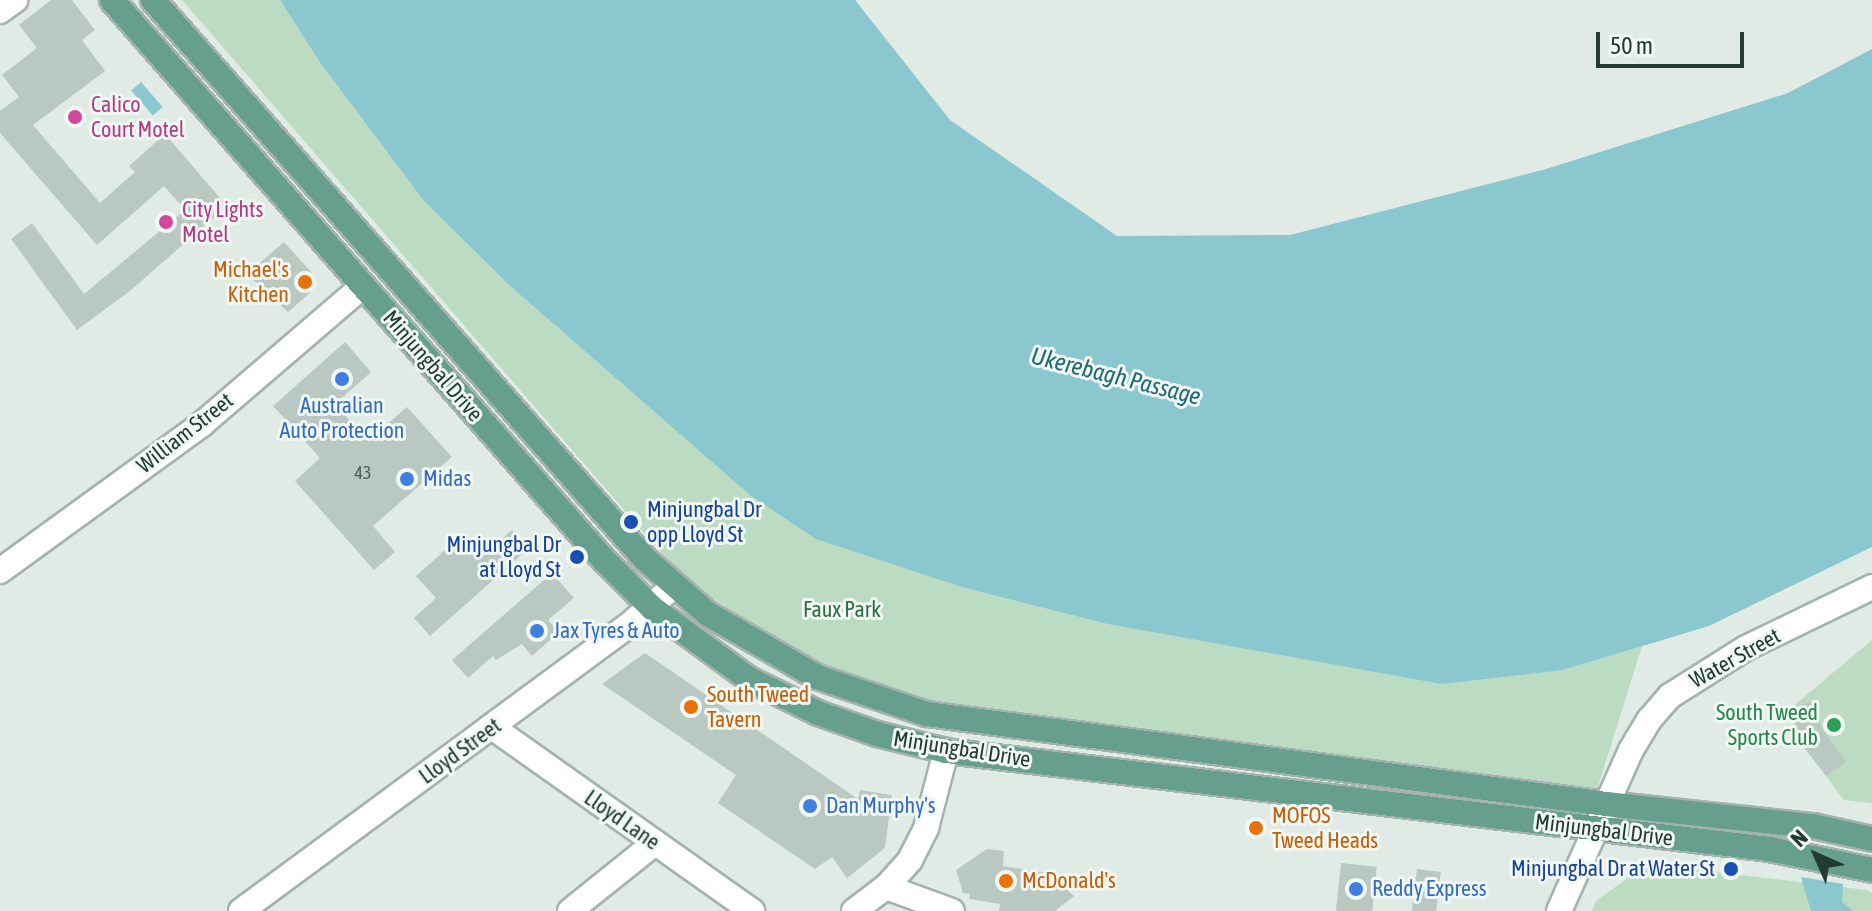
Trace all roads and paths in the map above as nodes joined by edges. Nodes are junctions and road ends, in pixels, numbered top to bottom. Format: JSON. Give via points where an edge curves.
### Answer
{"nodes":[{"id":1,"x":15,"y":0,"type":"edge"},
{"id":2,"x":112,"y":0,"type":"edge"},
{"id":3,"x":153,"y":0,"type":"edge"},
{"id":4,"x":0,"y":11,"type":"edge"},
{"id":5,"x":363,"y":286,"type":"junction"},
{"id":6,"x":0,"y":571,"type":"edge"},
{"id":7,"x":674,"y":586,"type":"junction"},
{"id":8,"x":1872,"y":587,"type":"edge"},
{"id":9,"x":652,"y":608,"type":"junction"},
{"id":10,"x":492,"y":727,"type":"junction"},
{"id":11,"x":946,"y":751,"type":"junction"},
{"id":12,"x":1606,"y":804,"type":"junction"},
{"id":13,"x":1595,"y":829,"type":"junction"},
{"id":14,"x":1872,"y":839,"type":"edge"},
{"id":15,"x":655,"y":843,"type":"junction"},
{"id":16,"x":1872,"y":870,"type":"edge"},
{"id":17,"x":886,"y":887,"type":"junction"},
{"id":18,"x":256,"y":907,"type":"edge"},
{"id":19,"x":570,"y":911,"type":"edge"},
{"id":20,"x":752,"y":911,"type":"edge"},
{"id":21,"x":854,"y":911,"type":"edge"},
{"id":22,"x":952,"y":911,"type":"edge"},
{"id":23,"x":1559,"y":911,"type":"edge"}],
"edges":[{"from":1,"to":4,"type":"street"},
{"from":2,"to":5,"type":"main road","name":"Minjungbal Drive"},
{"from":3,"to":7,"type":"main road","name":"Minjungbal Drive","via":[[600,510]]},
{"from":5,"to":6,"type":"street","name":"William Street","via":[[202,424]]},
{"from":5,"to":9,"type":"main road","name":"Minjungbal Drive"},
{"from":7,"to":9,"type":"street","name":"Lloyd Street"},
{"from":7,"to":12,"type":"main road","name":"Minjungbal Drive","via":[[740,636],[817,677],[927,714]]},
{"from":8,"to":12,"type":"street","name":"Water Street","via":[[1746,648],[1670,696],[1631,750]]},
{"from":9,"to":10,"type":"street","name":"Lloyd Street"},
{"from":9,"to":11,"type":"main road","name":"Minjungbal Drive","via":[[749,679],[804,706],[877,734]]},
{"from":10,"to":15,"type":"street","name":"Lloyd Lane"},
{"from":10,"to":18,"type":"street","name":"Lloyd Street"},
{"from":11,"to":13,"type":"main road","name":"Minjungbal Drive"},
{"from":11,"to":17,"type":"street","via":[[926,828],[910,860]]},
{"from":12,"to":13,"type":"street","name":"Water Street"},
{"from":12,"to":14,"type":"main road","name":"Minjungbal Drive","via":[[1813,826]]},
{"from":13,"to":16,"type":"main road","name":"Minjungbal Drive","via":[[1769,849]]},
{"from":13,"to":23,"type":"street","name":"Water Street"},
{"from":15,"to":19,"type":"street"},
{"from":15,"to":20,"type":"street","name":"Lloyd Lane"},
{"from":17,"to":21,"type":"street"},
{"from":17,"to":22,"type":"street"}]}
